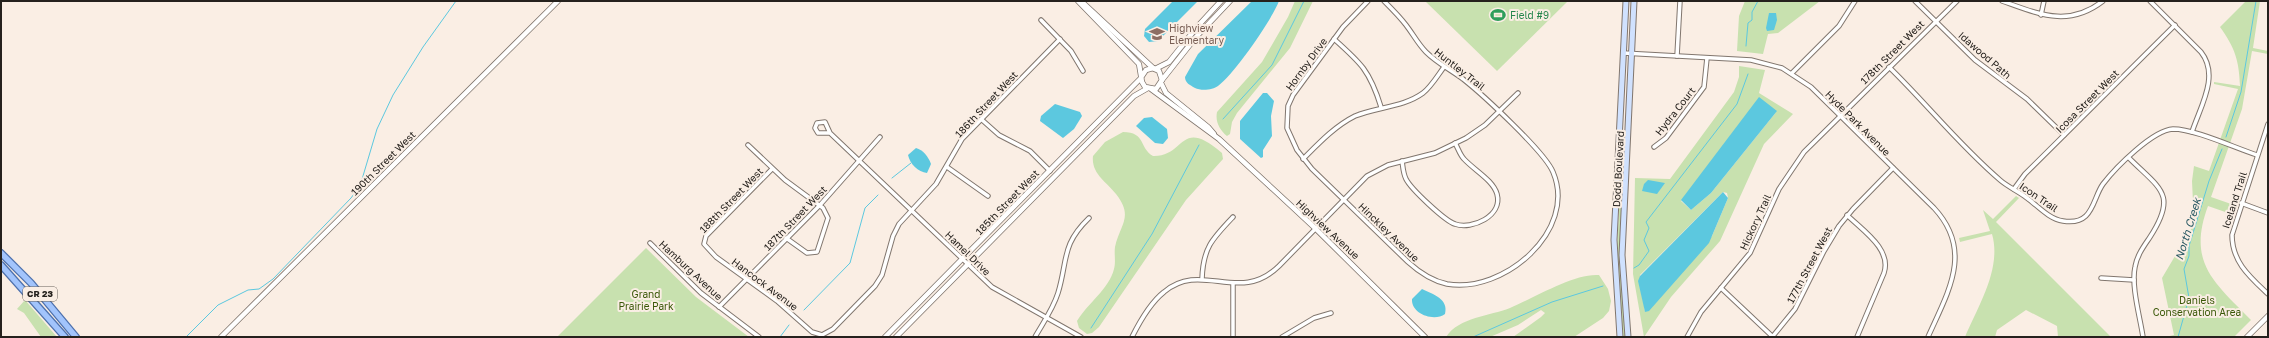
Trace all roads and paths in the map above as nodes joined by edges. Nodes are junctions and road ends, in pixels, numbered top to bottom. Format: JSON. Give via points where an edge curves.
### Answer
{"nodes":[{"id":1,"x":558,"y":1,"type":"edge"},
{"id":2,"x":1080,"y":1,"type":"edge"},
{"id":3,"x":1221,"y":1,"type":"edge"},
{"id":4,"x":1230,"y":1,"type":"edge"},
{"id":5,"x":1368,"y":1,"type":"edge"},
{"id":6,"x":1384,"y":1,"type":"edge"},
{"id":7,"x":1626,"y":1,"type":"edge"},
{"id":8,"x":1634,"y":1,"type":"edge"},
{"id":9,"x":1680,"y":1,"type":"edge"},
{"id":10,"x":1855,"y":1,"type":"edge"},
{"id":11,"x":1915,"y":1,"type":"edge"},
{"id":12,"x":1957,"y":1,"type":"edge"},
{"id":13,"x":2002,"y":1,"type":"edge"},
{"id":14,"x":2044,"y":1,"type":"edge"},
{"id":15,"x":2103,"y":1,"type":"edge"},
{"id":16,"x":2150,"y":1,"type":"edge"},
{"id":17,"x":2041,"y":15,"type":"junction"},
{"id":18,"x":1041,"y":20,"type":"dead end"},
{"id":19,"x":1935,"y":21,"type":"junction"},
{"id":20,"x":2174,"y":25,"type":"junction"},
{"id":21,"x":1060,"y":39,"type":"junction"},
{"id":22,"x":1334,"y":39,"type":"junction"},
{"id":23,"x":1623,"y":53,"type":"junction"},
{"id":24,"x":1632,"y":54,"type":"junction"},
{"id":25,"x":1676,"y":56,"type":"junction"},
{"id":26,"x":1707,"y":58,"type":"junction"},
{"id":27,"x":1444,"y":67,"type":"junction"},
{"id":28,"x":1889,"y":67,"type":"junction"},
{"id":29,"x":1154,"y":69,"type":"junction"},
{"id":30,"x":1083,"y":71,"type":"dead end"},
{"id":31,"x":1792,"y":73,"type":"junction"},
{"id":32,"x":1142,"y":77,"type":"junction"},
{"id":33,"x":1162,"y":82,"type":"junction"},
{"id":34,"x":1149,"y":89,"type":"junction"},
{"id":35,"x":1518,"y":93,"type":"dead end"},
{"id":36,"x":1381,"y":107,"type":"junction"},
{"id":37,"x":1498,"y":112,"type":"junction"},
{"id":38,"x":1840,"y":116,"type":"junction"},
{"id":39,"x":981,"y":119,"type":"junction"},
{"id":40,"x":2268,"y":124,"type":"edge"},
{"id":41,"x":2192,"y":132,"type":"junction"},
{"id":42,"x":830,"y":133,"type":"junction"},
{"id":43,"x":2064,"y":135,"type":"junction"},
{"id":44,"x":880,"y":137,"type":"dead end"},
{"id":45,"x":1216,"y":137,"type":"junction"},
{"id":46,"x":1455,"y":143,"type":"junction"},
{"id":47,"x":748,"y":145,"type":"dead end"},
{"id":48,"x":1654,"y":147,"type":"dead end"},
{"id":49,"x":2257,"y":155,"type":"junction"},
{"id":50,"x":2129,"y":158,"type":"junction"},
{"id":51,"x":1303,"y":159,"type":"junction"},
{"id":52,"x":858,"y":160,"type":"junction"},
{"id":53,"x":1402,"y":161,"type":"junction"},
{"id":54,"x":946,"y":167,"type":"junction"},
{"id":55,"x":1893,"y":168,"type":"junction"},
{"id":56,"x":772,"y":169,"type":"junction"},
{"id":57,"x":1050,"y":171,"type":"junction"},
{"id":58,"x":2014,"y":189,"type":"junction"},
{"id":59,"x":988,"y":196,"type":"dead end"},
{"id":60,"x":1343,"y":199,"type":"junction"},
{"id":61,"x":2241,"y":203,"type":"junction"},
{"id":62,"x":820,"y":205,"type":"junction"},
{"id":63,"x":912,"y":209,"type":"junction"},
{"id":64,"x":2268,"y":212,"type":"edge"},
{"id":65,"x":1847,"y":215,"type":"junction"},
{"id":66,"x":1233,"y":217,"type":"dead end"},
{"id":67,"x":1089,"y":218,"type":"dead end"},
{"id":68,"x":1315,"y":228,"type":"junction"},
{"id":69,"x":786,"y":238,"type":"junction"},
{"id":70,"x":650,"y":243,"type":"dead end"},
{"id":71,"x":704,"y":244,"type":"joint"},
{"id":72,"x":1,"y":253,"type":"edge"},
{"id":73,"x":963,"y":260,"type":"junction"},
{"id":74,"x":1,"y":265,"type":"edge"},
{"id":75,"x":968,"y":265,"type":"junction"},
{"id":76,"x":2101,"y":278,"type":"dead end"},
{"id":77,"x":746,"y":279,"type":"junction"},
{"id":78,"x":1202,"y":279,"type":"junction"},
{"id":79,"x":2134,"y":280,"type":"junction"},
{"id":80,"x":1233,"y":284,"type":"junction"},
{"id":81,"x":1721,"y":288,"type":"junction"},
{"id":82,"x":2268,"y":294,"type":"edge"},
{"id":83,"x":719,"y":307,"type":"junction"},
{"id":84,"x":1331,"y":313,"type":"dead end"},
{"id":85,"x":2268,"y":316,"type":"edge"},
{"id":86,"x":1046,"y":318,"type":"junction"},
{"id":87,"x":819,"y":335,"type":"joint"},
{"id":88,"x":1773,"y":336,"type":"edge"},
{"id":89,"x":65,"y":337,"type":"edge"},
{"id":90,"x":76,"y":337,"type":"edge"},
{"id":91,"x":222,"y":337,"type":"edge"},
{"id":92,"x":759,"y":337,"type":"edge"},
{"id":93,"x":885,"y":337,"type":"edge"},
{"id":94,"x":896,"y":337,"type":"edge"},
{"id":95,"x":1035,"y":337,"type":"edge"},
{"id":96,"x":1082,"y":337,"type":"edge"},
{"id":97,"x":1132,"y":337,"type":"edge"},
{"id":98,"x":1233,"y":337,"type":"edge"},
{"id":99,"x":1282,"y":337,"type":"edge"},
{"id":100,"x":1425,"y":337,"type":"edge"},
{"id":101,"x":1620,"y":337,"type":"edge"},
{"id":102,"x":1628,"y":337,"type":"edge"},
{"id":103,"x":1687,"y":337,"type":"edge"},
{"id":104,"x":1856,"y":337,"type":"edge"},
{"id":105,"x":1928,"y":337,"type":"edge"},
{"id":106,"x":2143,"y":337,"type":"edge"},
{"id":107,"x":2247,"y":337,"type":"edge"}],
"edges":[{"from":1,"to":91,"type":"street","name":"190th Street West"},
{"from":2,"to":29,"type":"street","name":"Highview Avenue"},
{"from":2,"to":32,"type":"street","name":"Highview Avenue","via":[[1108,34],[1136,60]]},
{"from":3,"to":29,"type":"street","via":[[1169,62]]},
{"from":4,"to":33,"type":"street","via":[[1196,37]]},
{"from":5,"to":22,"type":"street","name":"Hornby Drive"},
{"from":6,"to":27,"type":"street","name":"Huntley Trail","via":[[1426,52]]},
{"from":7,"to":23,"type":"main road","name":"Dodd Boulevard"},
{"from":8,"to":24,"type":"main road","name":"Dodd Boulevard"},
{"from":9,"to":25,"type":"street"},
{"from":10,"to":31,"type":"street","via":[[1837,28]]},
{"from":11,"to":19,"type":"street","name":"Idawood Path"},
{"from":12,"to":19,"type":"street","name":"178th Street West"},
{"from":13,"to":17,"type":"street"},
{"from":14,"to":17,"type":"street"},
{"from":15,"to":17,"type":"street","via":[[2088,11],[2074,15]]},
{"from":16,"to":20,"type":"street"},
{"from":18,"to":21,"type":"street"},
{"from":19,"to":28,"type":"street","name":"178th Street West"},
{"from":19,"to":43,"type":"street","name":"Idawood Path","via":[[1981,66],[2026,99]]},
{"from":20,"to":41,"type":"street","via":[[2203,54],[2209,72],[2208,84]]},
{"from":20,"to":43,"type":"street","name":"Icosa Street West"},
{"from":21,"to":30,"type":"street","via":[[1073,53]]},
{"from":21,"to":39,"type":"street","name":"186th Street West"},
{"from":22,"to":36,"type":"street","via":[[1364,67]]},
{"from":22,"to":51,"type":"street","name":"Hornby Drive","via":[[1293,95],[1288,106],[1286,121],[1289,137]]},
{"from":23,"to":24,"type":"street","name":"Hyde Park Avenue"},
{"from":23,"to":101,"type":"main road","name":"Dodd Boulevard","via":[[1614,247]]},
{"from":24,"to":25,"type":"street","name":"Hyde Park Avenue"},
{"from":24,"to":102,"type":"main road","name":"Dodd Boulevard","via":[[1622,255]]},
{"from":25,"to":26,"type":"street","name":"Hyde Park Avenue"},
{"from":26,"to":31,"type":"street","name":"Hyde Park Avenue","via":[[1757,61],[1778,66]]},
{"from":26,"to":48,"type":"street","name":"Hydra Court","via":[[1704,87],[1666,138]]},
{"from":27,"to":36,"type":"street","via":[[1424,92],[1406,101]]},
{"from":27,"to":37,"type":"street","name":"Huntley Trail","via":[[1478,92]]},
{"from":28,"to":38,"type":"street","name":"178th Street West"},
{"from":28,"to":58,"type":"street","name":"Icon Trail","via":[[1997,178]]},
{"from":29,"to":32,"type":"street","via":[[1146,70]]},
{"from":29,"to":33,"type":"street","name":"Highview Avenue","via":[[1161,73]]},
{"from":31,"to":38,"type":"street","name":"Hyde Park Avenue"},
{"from":32,"to":34,"type":"street","name":"Highview Avenue","via":[[1143,84]]},
{"from":32,"to":57,"type":"street","name":"185th Street West"},
{"from":33,"to":34,"type":"street","via":[[1158,87]]},
{"from":33,"to":45,"type":"street","name":"Highview Avenue","via":[[1166,93],[1208,127]]},
{"from":34,"to":45,"type":"street","name":"Highview Avenue"},
{"from":34,"to":75,"type":"street","name":"185th Street West","via":[[1134,96]]},
{"from":35,"to":37,"type":"street"},
{"from":36,"to":51,"type":"street","via":[[1339,125]]},
{"from":37,"to":46,"type":"street","via":[[1478,130]]},
{"from":37,"to":60,"type":"street","name":"Hinckley Avenue","via":[[1546,160],[1554,174],[1558,189],[1556,207],[1546,234],[1530,256],[1512,270],[1465,284],[1446,284],[1436,280],[1412,266]]},
{"from":38,"to":55,"type":"street","name":"Hyde Park Avenue"},
{"from":38,"to":81,"type":"street","name":"Hickory Trail","via":[[1791,168],[1750,253]]},
{"from":39,"to":54,"type":"street","name":"186th Street West","via":[[962,139]]},
{"from":39,"to":57,"type":"street","via":[[997,134],[1030,151]]},
{"from":40,"to":49,"type":"street","name":"Iceland Trail"},
{"from":41,"to":49,"type":"street","name":"Icon Trail"},
{"from":41,"to":50,"type":"street","name":"Icon Trail","via":[[2177,129],[2162,131],[2147,140]]},
{"from":42,"to":42,"type":"street","via":[[825,122],[817,123],[815,128],[818,133]]},
{"from":42,"to":52,"type":"street","name":"Hamel Drive"},
{"from":43,"to":58,"type":"street","name":"Icosa Street West","via":[[2025,174]]},
{"from":44,"to":52,"type":"street","name":"187th Street West"},
{"from":45,"to":68,"type":"street","name":"Highview Avenue"},
{"from":46,"to":53,"type":"street","via":[[1431,155]]},
{"from":46,"to":53,"type":"street","via":[[1464,158],[1493,187],[1497,195],[1498,202],[1494,211],[1477,223],[1463,226],[1448,220],[1407,180]]},
{"from":47,"to":56,"type":"street"},
{"from":49,"to":61,"type":"street","name":"Iceland Trail"},
{"from":50,"to":58,"type":"street","name":"Icon Trail","via":[[2104,182],[2091,210],[2074,220],[2055,218]]},
{"from":50,"to":79,"type":"street","via":[[2159,189],[2164,205],[2161,220],[2138,256]]},
{"from":51,"to":60,"type":"street","name":"Hornby Drive"},
{"from":52,"to":62,"type":"street","name":"187th Street West"},
{"from":52,"to":63,"type":"street","name":"Hamel Drive"},
{"from":53,"to":60,"type":"street","via":[[1375,171]]},
{"from":54,"to":59,"type":"street"},
{"from":54,"to":63,"type":"street","name":"186th Street West","via":[[936,184]]},
{"from":55,"to":65,"type":"street","name":"177th Street West"},
{"from":55,"to":105,"type":"street","name":"Hyde Park Avenue","via":[[1938,212],[1953,241],[1953,278]]},
{"from":56,"to":62,"type":"street"},
{"from":56,"to":71,"type":"street","name":"188th Street West","via":[[706,236]]},
{"from":57,"to":73,"type":"street","name":"185th Street West"},
{"from":60,"to":68,"type":"street"},
{"from":61,"to":64,"type":"street"},
{"from":61,"to":82,"type":"street","name":"Iceland Trail","via":[[2232,230],[2234,252],[2243,270]]},
{"from":62,"to":69,"type":"street","name":"187th Street West"},
{"from":62,"to":69,"type":"street","via":[[828,218],[817,252],[807,253]]},
{"from":63,"to":73,"type":"street","name":"Hamel Drive"},
{"from":63,"to":87,"type":"street","name":"186th Street West","via":[[896,227],[882,275],[875,286],[833,329]]},
{"from":65,"to":88,"type":"street","name":"177th Street West","via":[[1824,251],[1795,309]]},
{"from":65,"to":104,"type":"street","via":[[1881,249],[1886,263]]},
{"from":66,"to":78,"type":"street","via":[[1207,247]]},
{"from":67,"to":86,"type":"street","via":[[1068,245],[1057,294]]},
{"from":68,"to":80,"type":"street","via":[[1268,276],[1250,283]]},
{"from":68,"to":100,"type":"street","name":"Highview Avenue"},
{"from":69,"to":77,"type":"street","name":"187th Street West"},
{"from":70,"to":83,"type":"street","name":"Hamburg Avenue"},
{"from":71,"to":77,"type":"street","name":"Hancock Avenue"},
{"from":72,"to":90,"type":"main road","number":"CR 23","via":[[31,283]]},
{"from":73,"to":75,"type":"street","name":"Hamel Drive"},
{"from":73,"to":93,"type":"street","name":"185th Street West"},
{"from":74,"to":89,"type":"main road","number":"CR 23"},
{"from":75,"to":86,"type":"street","name":"Hamel Drive","via":[[995,289]]},
{"from":75,"to":94,"type":"street","name":"185th Street West"},
{"from":76,"to":79,"type":"street"},
{"from":77,"to":83,"type":"street","name":"187th Street West"},
{"from":77,"to":87,"type":"street","name":"Hancock Avenue","via":[[810,331]]},
{"from":78,"to":80,"type":"street"},
{"from":78,"to":97,"type":"street","via":[[1183,281],[1165,291],[1147,311]]},
{"from":79,"to":106,"type":"street"},
{"from":80,"to":98,"type":"street"},
{"from":81,"to":88,"type":"street"},
{"from":81,"to":103,"type":"street","name":"Hickory Trail","via":[[1701,312]]},
{"from":83,"to":92,"type":"street","name":"Hamburg Avenue"},
{"from":84,"to":99,"type":"street","via":[[1314,318]]},
{"from":85,"to":107,"type":"street"},
{"from":86,"to":95,"type":"street"},
{"from":86,"to":96,"type":"street","name":"Hamel Drive"}]}
